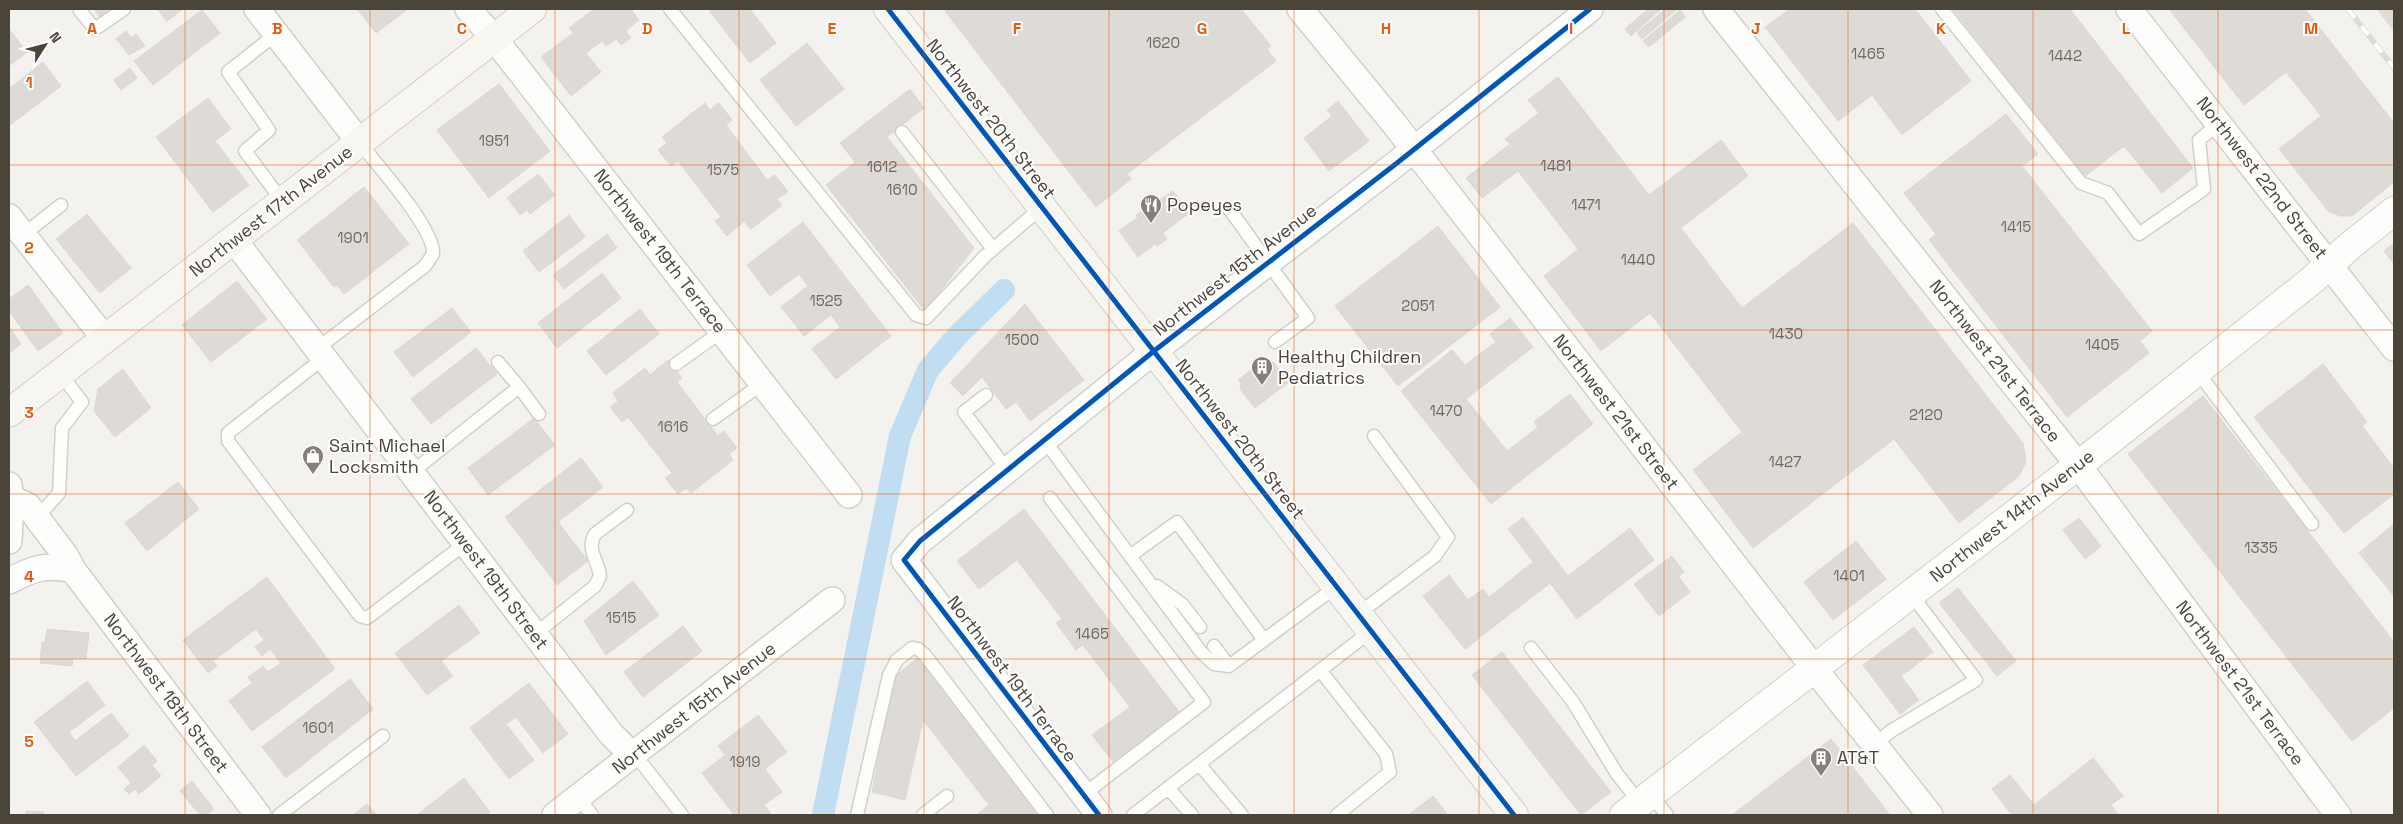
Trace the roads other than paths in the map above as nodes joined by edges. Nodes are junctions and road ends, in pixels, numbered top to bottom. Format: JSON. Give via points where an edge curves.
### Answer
{"nodes":[{"id":1,"x":124,"y":9,"type":"edge"},
{"id":2,"x":256,"y":9,"type":"edge"},
{"id":3,"x":468,"y":9,"type":"edge"},
{"id":4,"x":532,"y":9,"type":"edge"},
{"id":5,"x":670,"y":9,"type":"edge"},
{"id":6,"x":1300,"y":9,"type":"edge"},
{"id":7,"x":1590,"y":9,"type":"edge"},
{"id":8,"x":1716,"y":9,"type":"edge"},
{"id":9,"x":1942,"y":9,"type":"edge"},
{"id":10,"x":2129,"y":9,"type":"edge"},
{"id":11,"x":80,"y":11,"type":"dead end"},
{"id":12,"x":897,"y":12,"type":"edge"},
{"id":13,"x":276,"y":34,"type":"junction"},
{"id":14,"x":494,"y":38,"type":"junction"},
{"id":15,"x":2218,"y":124,"type":"junction"},
{"id":16,"x":902,"y":132,"type":"dead end"},
{"id":17,"x":360,"y":143,"type":"junction"},
{"id":18,"x":1414,"y":150,"type":"junction"},
{"id":19,"x":283,"y":202,"type":"junction"},
{"id":20,"x":60,"y":205,"type":"dead end"},
{"id":21,"x":1042,"y":207,"type":"junction"},
{"id":22,"x":1230,"y":210,"type":"dead end"},
{"id":23,"x":2394,"y":211,"type":"edge"},
{"id":24,"x":16,"y":226,"type":"edge"},
{"id":25,"x":234,"y":240,"type":"junction"},
{"id":26,"x":993,"y":249,"type":"junction"},
{"id":27,"x":1269,"y":262,"type":"junction"},
{"id":28,"x":2329,"y":264,"type":"junction"},
{"id":29,"x":722,"y":330,"type":"junction"},
{"id":30,"x":105,"y":339,"type":"junction"},
{"id":31,"x":1275,"y":342,"type":"dead end"},
{"id":32,"x":2394,"y":348,"type":"edge"},
{"id":33,"x":1154,"y":351,"type":"junction"},
{"id":34,"x":321,"y":353,"type":"junction"},
{"id":35,"x":498,"y":362,"type":"dead end"},
{"id":36,"x":676,"y":364,"type":"dead end"},
{"id":37,"x":2197,"y":371,"type":"junction"},
{"id":38,"x":60,"y":373,"type":"junction"},
{"id":39,"x":763,"y":383,"type":"junction"},
{"id":40,"x":519,"y":387,"type":"junction"},
{"id":41,"x":986,"y":395,"type":"dead end"},
{"id":42,"x":9,"y":413,"type":"edge"},
{"id":43,"x":539,"y":414,"type":"dead end"},
{"id":44,"x":713,"y":419,"type":"dead end"},
{"id":45,"x":1374,"y":436,"type":"dead end"},
{"id":46,"x":1045,"y":441,"type":"junction"},
{"id":47,"x":2078,"y":465,"type":"junction"},
{"id":48,"x":1008,"y":471,"type":"junction"},
{"id":49,"x":412,"y":472,"type":"junction"},
{"id":50,"x":10,"y":492,"type":"edge"},
{"id":51,"x":849,"y":495,"type":"dead end"},
{"id":52,"x":1050,"y":498,"type":"dead end"},
{"id":53,"x":627,"y":510,"type":"dead end"},
{"id":54,"x":37,"y":518,"type":"junction"},
{"id":55,"x":2312,"y":524,"type":"dead end"},
{"id":56,"x":9,"y":542,"type":"edge"},
{"id":57,"x":466,"y":543,"type":"junction"},
{"id":58,"x":1130,"y":556,"type":"junction"},
{"id":59,"x":904,"y":560,"type":"joint"},
{"id":60,"x":73,"y":570,"type":"junction"},
{"id":61,"x":1147,"y":579,"type":"junction"},
{"id":62,"x":9,"y":581,"type":"edge"},
{"id":63,"x":1337,"y":586,"type":"junction"},
{"id":64,"x":1911,"y":594,"type":"junction"},
{"id":65,"x":832,"y":600,"type":"dead end"},
{"id":66,"x":1364,"y":622,"type":"junction"},
{"id":67,"x":1200,"y":627,"type":"dead end"},
{"id":68,"x":535,"y":634,"type":"junction"},
{"id":69,"x":1264,"y":640,"type":"junction"},
{"id":70,"x":1214,"y":646,"type":"dead end"},
{"id":71,"x":1531,"y":648,"type":"dead end"},
{"id":72,"x":1229,"y":666,"type":"junction"},
{"id":73,"x":1814,"y":669,"type":"junction"},
{"id":74,"x":1320,"y":670,"type":"junction"},
{"id":75,"x":383,"y":736,"type":"dead end"},
{"id":76,"x":1874,"y":745,"type":"junction"},
{"id":77,"x":632,"y":755,"type":"junction"},
{"id":78,"x":1199,"y":764,"type":"junction"},
{"id":79,"x":1168,"y":788,"type":"junction"},
{"id":80,"x":1083,"y":795,"type":"junction"},
{"id":81,"x":947,"y":796,"type":"dead end"},
{"id":82,"x":585,"y":806,"type":"edge"},
{"id":83,"x":1646,"y":807,"type":"edge"},
{"id":84,"x":258,"y":815,"type":"edge"},
{"id":85,"x":279,"y":815,"type":"edge"},
{"id":86,"x":555,"y":815,"type":"edge"},
{"id":87,"x":682,"y":815,"type":"edge"},
{"id":88,"x":857,"y":815,"type":"edge"},
{"id":89,"x":924,"y":815,"type":"edge"},
{"id":90,"x":1047,"y":815,"type":"edge"},
{"id":91,"x":1099,"y":815,"type":"edge"},
{"id":92,"x":1133,"y":815,"type":"edge"},
{"id":93,"x":1192,"y":815,"type":"edge"},
{"id":94,"x":1242,"y":815,"type":"edge"},
{"id":95,"x":1337,"y":815,"type":"edge"},
{"id":96,"x":1514,"y":815,"type":"edge"},
{"id":97,"x":1930,"y":815,"type":"edge"},
{"id":98,"x":2338,"y":815,"type":"edge"}],
"edges":[{"from":1,"to":11,"type":"lane","via":[[96,29]]},
{"from":2,"to":13,"type":"street"},
{"from":3,"to":14,"type":"street","name":"Northwest 19th Terrace"},
{"from":4,"to":14,"type":"main road","name":"Northwest 17th Avenue"},
{"from":5,"to":26,"type":"lane","via":[[916,315],[926,318]]},
{"from":6,"to":18,"type":"street","name":"Northwest 21st Street"},
{"from":7,"to":18,"type":"street","name":"Northwest 15th Avenue"},
{"from":8,"to":47,"type":"street","name":"Northwest 21st Terrace"},
{"from":9,"to":15,"type":"lane","via":[[2081,183],[2108,193],[2139,234],[2204,189],[2198,140]]},
{"from":10,"to":15,"type":"street","name":"Northwest 22nd Street"},
{"from":12,"to":21,"type":"main road","name":"Northwest 20th Street"},
{"from":13,"to":17,"type":"street"},
{"from":13,"to":19,"type":"lane","via":[[228,72],[269,130],[245,150]]},
{"from":14,"to":17,"type":"main road","name":"Northwest 17th Avenue"},
{"from":14,"to":29,"type":"street","name":"Northwest 19th Terrace"},
{"from":15,"to":28,"type":"street","name":"Northwest 22nd Street"},
{"from":16,"to":26,"type":"lane"},
{"from":17,"to":19,"type":"main road","name":"Northwest 17th Avenue"},
{"from":17,"to":34,"type":"lane","via":[[421,223],[431,239],[433,254],[425,266]]},
{"from":18,"to":27,"type":"street","name":"Northwest 15th Avenue"},
{"from":18,"to":73,"type":"street","name":"Northwest 21st Street"},
{"from":19,"to":25,"type":"main road","name":"Northwest 17th Avenue"},
{"from":20,"to":24,"type":"lane"},
{"from":21,"to":26,"type":"lane"},
{"from":21,"to":33,"type":"main road","name":"Northwest 20th Street"},
{"from":22,"to":27,"type":"lane"},
{"from":23,"to":28,"type":"street","name":"Northwest 14th Avenue"},
{"from":24,"to":30,"type":"street"},
{"from":25,"to":30,"type":"main road","name":"Northwest 17th Avenue"},
{"from":25,"to":34,"type":"street","name":"Northwest 19th Street"},
{"from":27,"to":31,"type":"lane","via":[[1308,318]]},
{"from":27,"to":33,"type":"street","name":"Northwest 15th Avenue"},
{"from":28,"to":32,"type":"street","name":"Northwest 22nd Street"},
{"from":28,"to":37,"type":"street","name":"Northwest 14th Avenue"},
{"from":29,"to":36,"type":"lane"},
{"from":29,"to":39,"type":"street","name":"Northwest 19th Terrace"},
{"from":30,"to":38,"type":"main road","name":"Northwest 17th Avenue"},
{"from":33,"to":46,"type":"street","name":"Northwest 15th Avenue"},
{"from":33,"to":63,"type":"main road","name":"Northwest 20th Street"},
{"from":34,"to":49,"type":"street","name":"Northwest 19th Street"},
{"from":34,"to":57,"type":"lane","via":[[228,433],[228,441],[360,616],[367,618]]},
{"from":35,"to":40,"type":"lane"},
{"from":37,"to":47,"type":"street","name":"Northwest 14th Avenue"},
{"from":37,"to":55,"type":"lane"},
{"from":38,"to":42,"type":"main road","name":"Northwest 17th Avenue"},
{"from":38,"to":54,"type":"lane","via":[[82,402],[62,428],[59,493]]},
{"from":39,"to":44,"type":"lane"},
{"from":39,"to":51,"type":"street","name":"Northwest 19th Terrace"},
{"from":40,"to":43,"type":"lane"},
{"from":40,"to":49,"type":"lane"},
{"from":41,"to":48,"type":"lane","via":[[964,412]]},
{"from":45,"to":66,"type":"lane","via":[[1448,537],[1435,556]]},
{"from":46,"to":48,"type":"street","name":"Northwest 15th Avenue"},
{"from":46,"to":58,"type":"lane"},
{"from":47,"to":64,"type":"street","name":"Northwest 14th Avenue"},
{"from":47,"to":98,"type":"street","name":"Northwest 21st Terrace"},
{"from":48,"to":59,"type":"street","name":"Northwest 15th Avenue","via":[[920,540]]},
{"from":49,"to":57,"type":"street","name":"Northwest 19th Street"},
{"from":50,"to":54,"type":"street","name":"Northwest 18th Street"},
{"from":50,"to":56,"type":"street"},
{"from":52,"to":80,"type":"lane","via":[[1204,702]]},
{"from":53,"to":68,"type":"lane","via":[[592,539],[592,553],[600,576],[595,586]]},
{"from":54,"to":60,"type":"street","name":"Northwest 18th Street"},
{"from":57,"to":68,"type":"street","name":"Northwest 19th Street"},
{"from":58,"to":61,"type":"lane"},
{"from":58,"to":69,"type":"lane","via":[[1177,522]]},
{"from":59,"to":80,"type":"street","name":"Northwest 19th Terrace"},
{"from":60,"to":62,"type":"street","via":[[40,567]]},
{"from":60,"to":84,"type":"street","name":"Northwest 18th Street"},
{"from":61,"to":67,"type":"lane","via":[[1182,604]]},
{"from":61,"to":72,"type":"lane","via":[[1201,652],[1214,664]]},
{"from":63,"to":66,"type":"main road","name":"Northwest 20th Street"},
{"from":63,"to":69,"type":"lane"},
{"from":64,"to":73,"type":"street","name":"Northwest 14th Avenue"},
{"from":64,"to":76,"type":"lane","via":[[1976,680],[1891,731]]},
{"from":65,"to":77,"type":"street","name":"Northwest 15th Avenue"},
{"from":66,"to":74,"type":"lane"},
{"from":66,"to":96,"type":"main road","name":"Northwest 20th Street"},
{"from":68,"to":77,"type":"street","name":"Northwest 19th Street","via":[[616,741]]},
{"from":69,"to":72,"type":"lane"},
{"from":70,"to":72,"type":"lane"},
{"from":71,"to":83,"type":"lane","via":[[1573,702],[1617,774]]},
{"from":73,"to":76,"type":"street","name":"Northwest 21st Street"},
{"from":73,"to":83,"type":"street","name":"Northwest 14th Avenue"},
{"from":74,"to":78,"type":"lane"},
{"from":74,"to":95,"type":"lane","via":[[1386,754],[1390,772]]},
{"from":75,"to":85,"type":"lane"},
{"from":76,"to":97,"type":"street","name":"Northwest 21st Street"},
{"from":77,"to":82,"type":"street","name":"Northwest 15th Avenue"},
{"from":77,"to":87,"type":"lane"},
{"from":78,"to":79,"type":"lane"},
{"from":78,"to":94,"type":"lane"},
{"from":79,"to":92,"type":"lane"},
{"from":79,"to":93,"type":"lane"},
{"from":80,"to":91,"type":"street","name":"Northwest 19th Terrace"},
{"from":81,"to":89,"type":"lane"},
{"from":82,"to":86,"type":"street","name":"Northwest 15th Avenue"},
{"from":88,"to":90,"type":"lane","via":[[888,675],[897,660],[912,648],[924,655]]}]}
